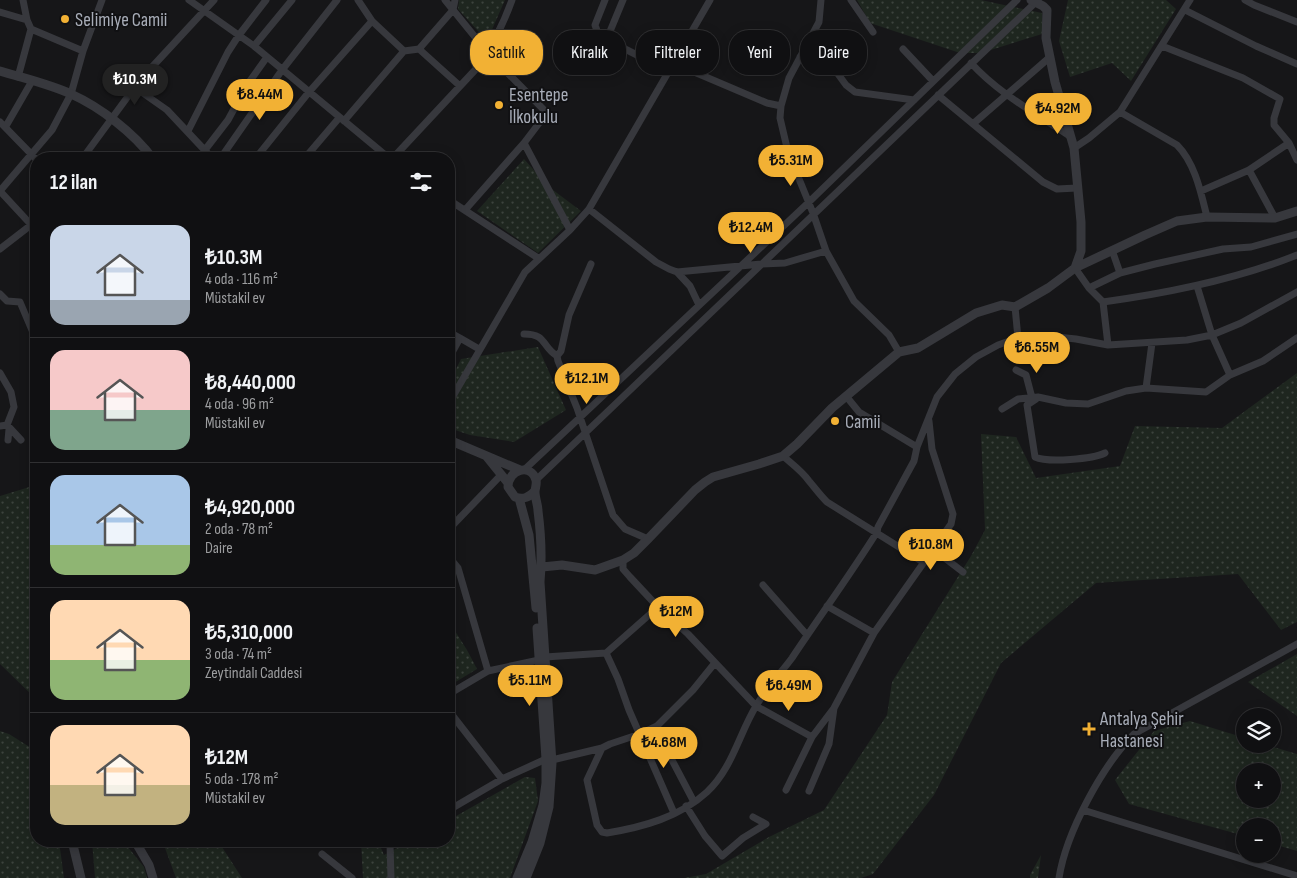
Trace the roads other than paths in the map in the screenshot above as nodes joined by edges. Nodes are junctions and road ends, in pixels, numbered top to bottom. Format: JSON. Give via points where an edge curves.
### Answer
{"nodes":[{"id":1,"x":23,"y":0,"type":"edge"},
{"id":2,"x":102,"y":0,"type":"edge"},
{"id":3,"x":189,"y":0,"type":"edge"},
{"id":4,"x":214,"y":0,"type":"edge"},
{"id":5,"x":266,"y":0,"type":"edge"},
{"id":6,"x":292,"y":0,"type":"edge"},
{"id":7,"x":338,"y":0,"type":"edge"},
{"id":8,"x":358,"y":0,"type":"edge"},
{"id":9,"x":445,"y":0,"type":"edge"},
{"id":10,"x":455,"y":0,"type":"edge"},
{"id":11,"x":512,"y":0,"type":"edge"},
{"id":12,"x":605,"y":0,"type":"edge"},
{"id":13,"x":623,"y":0,"type":"edge"},
{"id":14,"x":710,"y":0,"type":"edge"},
{"id":15,"x":822,"y":0,"type":"edge"},
{"id":16,"x":851,"y":0,"type":"edge"},
{"id":17,"x":1017,"y":0,"type":"edge"},
{"id":18,"x":1190,"y":0,"type":"edge"},
{"id":19,"x":1245,"y":0,"type":"edge"},
{"id":20,"x":1035,"y":1,"type":"edge"},
{"id":21,"x":453,"y":10,"type":"junction"},
{"id":22,"x":1184,"y":10,"type":"junction"},
{"id":23,"x":204,"y":11,"type":"junction"},
{"id":24,"x":0,"y":13,"type":"edge"},
{"id":25,"x":27,"y":20,"type":"junction"},
{"id":26,"x":372,"y":21,"type":"junction"},
{"id":27,"x":1297,"y":22,"type":"edge"},
{"id":28,"x":31,"y":29,"type":"junction"},
{"id":29,"x":500,"y":30,"type":"edge"},
{"id":30,"x":596,"y":30,"type":"edge"},
{"id":31,"x":611,"y":30,"type":"edge"},
{"id":32,"x":692,"y":30,"type":"edge"},
{"id":33,"x":815,"y":30,"type":"edge"},
{"id":34,"x":470,"y":31,"type":"edge"},
{"id":35,"x":873,"y":32,"type":"dead end"},
{"id":36,"x":239,"y":34,"type":"junction"},
{"id":37,"x":254,"y":46,"type":"junction"},
{"id":38,"x":1162,"y":46,"type":"junction"},
{"id":39,"x":419,"y":49,"type":"junction"},
{"id":40,"x":903,"y":49,"type":"dead end"},
{"id":41,"x":83,"y":51,"type":"junction"},
{"id":42,"x":404,"y":51,"type":"junction"},
{"id":43,"x":267,"y":57,"type":"junction"},
{"id":44,"x":800,"y":57,"type":"edge"},
{"id":45,"x":1050,"y":57,"type":"junction"},
{"id":46,"x":971,"y":63,"type":"junction"},
{"id":47,"x":1297,"y":64,"type":"edge"},
{"id":48,"x":282,"y":70,"type":"junction"},
{"id":49,"x":0,"y":71,"type":"edge"},
{"id":50,"x":470,"y":75,"type":"edge"},
{"id":51,"x":510,"y":75,"type":"edge"},
{"id":52,"x":667,"y":75,"type":"edge"},
{"id":53,"x":701,"y":75,"type":"edge"},
{"id":54,"x":839,"y":75,"type":"edge"},
{"id":55,"x":18,"y":77,"type":"junction"},
{"id":56,"x":140,"y":80,"type":"junction"},
{"id":57,"x":32,"y":81,"type":"junction"},
{"id":58,"x":933,"y":81,"type":"junction"},
{"id":59,"x":460,"y":86,"type":"junction"},
{"id":60,"x":308,"y":92,"type":"junction"},
{"id":61,"x":71,"y":94,"type":"junction"},
{"id":62,"x":938,"y":95,"type":"junction"},
{"id":63,"x":1007,"y":95,"type":"junction"},
{"id":64,"x":914,"y":100,"type":"junction"},
{"id":65,"x":781,"y":106,"type":"junction"},
{"id":66,"x":1120,"y":112,"type":"junction"},
{"id":67,"x":112,"y":118,"type":"junction"},
{"id":68,"x":342,"y":120,"type":"junction"},
{"id":69,"x":974,"y":123,"type":"junction"},
{"id":70,"x":3,"y":124,"type":"edge"},
{"id":71,"x":188,"y":131,"type":"junction"},
{"id":72,"x":1071,"y":137,"type":"junction"},
{"id":73,"x":524,"y":143,"type":"junction"},
{"id":74,"x":1289,"y":143,"type":"junction"},
{"id":75,"x":1074,"y":148,"type":"junction"},
{"id":76,"x":37,"y":152,"type":"edge"},
{"id":77,"x":87,"y":152,"type":"edge"},
{"id":78,"x":148,"y":152,"type":"edge"},
{"id":79,"x":205,"y":152,"type":"joint"},
{"id":80,"x":225,"y":152,"type":"edge"},
{"id":81,"x":261,"y":152,"type":"edge"},
{"id":82,"x":311,"y":152,"type":"edge"},
{"id":83,"x":382,"y":152,"type":"edge"},
{"id":84,"x":398,"y":152,"type":"edge"},
{"id":85,"x":30,"y":153,"type":"edge"},
{"id":86,"x":1297,"y":160,"type":"edge"},
{"id":87,"x":30,"y":161,"type":"edge"},
{"id":88,"x":1249,"y":170,"type":"junction"},
{"id":89,"x":1077,"y":188,"type":"junction"},
{"id":90,"x":0,"y":191,"type":"edge"},
{"id":91,"x":1201,"y":191,"type":"junction"},
{"id":92,"x":809,"y":202,"type":"junction"},
{"id":93,"x":455,"y":204,"type":"edge"},
{"id":94,"x":589,"y":209,"type":"junction"},
{"id":95,"x":465,"y":210,"type":"junction"},
{"id":96,"x":1297,"y":211,"type":"edge"},
{"id":97,"x":813,"y":214,"type":"junction"},
{"id":98,"x":1207,"y":217,"type":"junction"},
{"id":99,"x":1275,"y":218,"type":"junction"},
{"id":100,"x":30,"y":224,"type":"edge"},
{"id":101,"x":30,"y":230,"type":"edge"},
{"id":102,"x":570,"y":230,"type":"junction"},
{"id":103,"x":1297,"y":234,"type":"edge"},
{"id":104,"x":0,"y":249,"type":"edge"},
{"id":105,"x":1112,"y":250,"type":"junction"},
{"id":106,"x":826,"y":251,"type":"junction"},
{"id":107,"x":1297,"y":256,"type":"edge"},
{"id":108,"x":538,"y":258,"type":"junction"},
{"id":109,"x":591,"y":264,"type":"dead end"},
{"id":110,"x":761,"y":264,"type":"junction"},
{"id":111,"x":741,"y":266,"type":"junction"},
{"id":112,"x":1075,"y":268,"type":"junction"},
{"id":113,"x":678,"y":272,"type":"junction"},
{"id":114,"x":1120,"y":273,"type":"junction"},
{"id":115,"x":1197,"y":286,"type":"junction"},
{"id":116,"x":1089,"y":288,"type":"junction"},
{"id":117,"x":1297,"y":292,"type":"edge"},
{"id":118,"x":0,"y":294,"type":"edge"},
{"id":119,"x":1103,"y":302,"type":"junction"},
{"id":120,"x":699,"y":305,"type":"junction"},
{"id":121,"x":1015,"y":307,"type":"junction"},
{"id":122,"x":30,"y":326,"type":"edge"},
{"id":123,"x":524,"y":334,"type":"dead end"},
{"id":124,"x":455,"y":335,"type":"edge"},
{"id":125,"x":1212,"y":335,"type":"junction"},
{"id":126,"x":460,"y":338,"type":"junction"},
{"id":127,"x":1018,"y":338,"type":"junction"},
{"id":128,"x":1297,"y":338,"type":"edge"},
{"id":129,"x":1152,"y":343,"type":"junction"},
{"id":130,"x":1108,"y":345,"type":"junction"},
{"id":131,"x":455,"y":347,"type":"edge"},
{"id":132,"x":479,"y":349,"type":"junction"},
{"id":133,"x":899,"y":352,"type":"junction"},
{"id":134,"x":558,"y":356,"type":"junction"},
{"id":135,"x":1016,"y":370,"type":"dead end"},
{"id":136,"x":0,"y":373,"type":"edge"},
{"id":137,"x":1230,"y":375,"type":"junction"},
{"id":138,"x":1146,"y":388,"type":"junction"},
{"id":139,"x":455,"y":392,"type":"edge"},
{"id":140,"x":846,"y":396,"type":"junction"},
{"id":141,"x":1035,"y":398,"type":"junction"},
{"id":142,"x":1002,"y":409,"type":"dead end"},
{"id":143,"x":580,"y":417,"type":"junction"},
{"id":144,"x":928,"y":418,"type":"junction"},
{"id":145,"x":5,"y":427,"type":"edge"},
{"id":146,"x":584,"y":432,"type":"junction"},
{"id":147,"x":8,"y":440,"type":"dead end"},
{"id":148,"x":20,"y":440,"type":"dead end"},
{"id":149,"x":455,"y":443,"type":"edge"},
{"id":150,"x":917,"y":447,"type":"junction"},
{"id":151,"x":1105,"y":453,"type":"dead end"},
{"id":152,"x":783,"y":456,"type":"junction"},
{"id":153,"x":487,"y":457,"type":"junction"},
{"id":154,"x":522,"y":470,"type":"junction"},
{"id":155,"x":501,"y":475,"type":"junction"},
{"id":156,"x":536,"y":480,"type":"junction"},
{"id":157,"x":508,"y":482,"type":"junction"},
{"id":158,"x":535,"y":491,"type":"junction"},
{"id":159,"x":519,"y":498,"type":"junction"},
{"id":160,"x":455,"y":523,"type":"edge"},
{"id":161,"x":877,"y":532,"type":"junction"},
{"id":162,"x":648,"y":539,"type":"junction"},
{"id":163,"x":933,"y":549,"type":"junction"},
{"id":164,"x":622,"y":560,"type":"junction"},
{"id":165,"x":923,"y":562,"type":"junction"},
{"id":166,"x":455,"y":564,"type":"edge"},
{"id":167,"x":542,"y":567,"type":"junction"},
{"id":168,"x":963,"y":572,"type":"dead end"},
{"id":169,"x":763,"y":585,"type":"dead end"},
{"id":170,"x":827,"y":606,"type":"junction"},
{"id":171,"x":658,"y":607,"type":"junction"},
{"id":172,"x":874,"y":633,"type":"junction"},
{"id":173,"x":807,"y":635,"type":"junction"},
{"id":174,"x":1297,"y":644,"type":"edge"},
{"id":175,"x":606,"y":653,"type":"junction"},
{"id":176,"x":542,"y":658,"type":"junction"},
{"id":177,"x":714,"y":664,"type":"junction"},
{"id":178,"x":488,"y":671,"type":"junction"},
{"id":179,"x":455,"y":690,"type":"edge"},
{"id":180,"x":756,"y":706,"type":"junction"},
{"id":181,"x":834,"y":708,"type":"junction"},
{"id":182,"x":455,"y":719,"type":"edge"},
{"id":183,"x":657,"y":726,"type":"junction"},
{"id":184,"x":640,"y":734,"type":"junction"},
{"id":185,"x":812,"y":737,"type":"junction"},
{"id":186,"x":602,"y":748,"type":"junction"},
{"id":187,"x":549,"y":760,"type":"junction"},
{"id":188,"x":502,"y":778,"type":"junction"},
{"id":189,"x":786,"y":790,"type":"dead end"},
{"id":190,"x":809,"y":791,"type":"dead end"},
{"id":191,"x":694,"y":802,"type":"junction"},
{"id":192,"x":455,"y":806,"type":"edge"},
{"id":193,"x":686,"y":806,"type":"junction"},
{"id":194,"x":1083,"y":810,"type":"junction"},
{"id":195,"x":674,"y":813,"type":"junction"},
{"id":196,"x":753,"y":816,"type":"dead end"},
{"id":197,"x":73,"y":847,"type":"edge"},
{"id":198,"x":138,"y":847,"type":"edge"},
{"id":199,"x":392,"y":847,"type":"edge"},
{"id":200,"x":322,"y":854,"type":"dead end"},
{"id":201,"x":1297,"y":876,"type":"edge"},
{"id":202,"x":81,"y":878,"type":"edge"},
{"id":203,"x":153,"y":878,"type":"edge"},
{"id":204,"x":352,"y":878,"type":"edge"},
{"id":205,"x":391,"y":878,"type":"edge"},
{"id":206,"x":517,"y":878,"type":"edge"},
{"id":207,"x":526,"y":878,"type":"edge"},
{"id":208,"x":1059,"y":878,"type":"edge"}],
"edges":[{"from":1,"to":25,"type":"street"},
{"from":2,"to":41,"type":"street"},
{"from":3,"to":23,"type":"street"},
{"from":4,"to":23,"type":"street"},
{"from":5,"to":36,"type":"street"},
{"from":6,"to":37,"type":"street"},
{"from":7,"to":48,"type":"street"},
{"from":8,"to":26,"type":"street"},
{"from":9,"to":21,"type":"street"},
{"from":10,"to":21,"type":"street"},
{"from":11,"to":29,"type":"street"},
{"from":12,"to":30,"type":"street"},
{"from":13,"to":31,"type":"street"},
{"from":14,"to":32,"type":"street"},
{"from":15,"to":33,"type":"street"},
{"from":16,"to":35,"type":"street"},
{"from":17,"to":58,"type":"street"},
{"from":18,"to":22,"type":"street"},
{"from":19,"to":27,"type":"street"},
{"from":20,"to":45,"type":"street","via":[[1047,10],[1046,38]]},
{"from":20,"to":46,"type":"street"},
{"from":21,"to":34,"type":"street"},
{"from":21,"to":39,"type":"street"},
{"from":22,"to":38,"type":"street"},
{"from":22,"to":47,"type":"street"},
{"from":23,"to":36,"type":"street"},
{"from":23,"to":56,"type":"street"},
{"from":24,"to":25,"type":"street"},
{"from":25,"to":28,"type":"street"},
{"from":26,"to":42,"type":"street"},
{"from":26,"to":60,"type":"street"},
{"from":28,"to":41,"type":"street"},
{"from":28,"to":55,"type":"street"},
{"from":36,"to":37,"type":"street"},
{"from":36,"to":71,"type":"street"},
{"from":37,"to":43,"type":"street"},
{"from":38,"to":66,"type":"street"},
{"from":38,"to":74,"type":"street","via":[[1243,78],[1280,99],[1275,128]]},
{"from":39,"to":42,"type":"street"},
{"from":39,"to":59,"type":"street"},
{"from":40,"to":58,"type":"street"},
{"from":41,"to":61,"type":"street"},
{"from":42,"to":68,"type":"street"},
{"from":43,"to":48,"type":"street"},
{"from":43,"to":79,"type":"street"},
{"from":44,"to":65,"type":"street","via":[[789,78]]},
{"from":45,"to":63,"type":"street"},
{"from":45,"to":72,"type":"street"},
{"from":46,"to":62,"type":"street"},
{"from":46,"to":63,"type":"street"},
{"from":48,"to":60,"type":"street"},
{"from":48,"to":80,"type":"street"},
{"from":49,"to":55,"type":"street"},
{"from":50,"to":59,"type":"street"},
{"from":51,"to":73,"type":"street","via":[[544,110],[543,118]]},
{"from":52,"to":94,"type":"street"},
{"from":53,"to":65,"type":"street"},
{"from":54,"to":64,"type":"street","via":[[854,92]]},
{"from":55,"to":57,"type":"street"},
{"from":56,"to":67,"type":"street"},
{"from":56,"to":71,"type":"street","via":[[140,91],[167,110]]},
{"from":57,"to":61,"type":"street"},
{"from":57,"to":70,"type":"street"},
{"from":58,"to":64,"type":"street"},
{"from":59,"to":84,"type":"street"},
{"from":60,"to":68,"type":"street"},
{"from":60,"to":81,"type":"street"},
{"from":61,"to":67,"type":"street"},
{"from":61,"to":76,"type":"street"},
{"from":62,"to":69,"type":"street"},
{"from":62,"to":97,"type":"street"},
{"from":63,"to":69,"type":"street"},
{"from":63,"to":72,"type":"street"},
{"from":64,"to":92,"type":"street"},
{"from":65,"to":92,"type":"street","via":[[780,118],[788,152]]},
{"from":66,"to":75,"type":"street"},
{"from":66,"to":91,"type":"street","via":[[1177,145],[1187,157]]},
{"from":67,"to":77,"type":"street"},
{"from":67,"to":78,"type":"street"},
{"from":68,"to":82,"type":"street"},
{"from":68,"to":83,"type":"street"},
{"from":69,"to":89,"type":"street","via":[[1043,182],[1057,188]]},
{"from":70,"to":85,"type":"street"},
{"from":71,"to":79,"type":"street"},
{"from":72,"to":75,"type":"street"},
{"from":73,"to":95,"type":"street"},
{"from":73,"to":102,"type":"street"},
{"from":74,"to":86,"type":"street"},
{"from":74,"to":88,"type":"street"},
{"from":75,"to":89,"type":"street"},
{"from":87,"to":90,"type":"street"},
{"from":88,"to":91,"type":"street"},
{"from":88,"to":99,"type":"street"},
{"from":89,"to":112,"type":"street","via":[[1081,251]]},
{"from":90,"to":100,"type":"street"},
{"from":91,"to":98,"type":"street"},
{"from":92,"to":97,"type":"street"},
{"from":92,"to":111,"type":"street"},
{"from":93,"to":95,"type":"street"},
{"from":94,"to":102,"type":"street"},
{"from":94,"to":113,"type":"street","via":[[656,262]]},
{"from":95,"to":108,"type":"street"},
{"from":96,"to":99,"type":"street"},
{"from":97,"to":106,"type":"street"},
{"from":97,"to":110,"type":"street"},
{"from":98,"to":99,"type":"street"},
{"from":98,"to":105,"type":"street","via":[[1177,221]]},
{"from":101,"to":104,"type":"street"},
{"from":102,"to":108,"type":"street"},
{"from":103,"to":114,"type":"street","via":[[1251,247],[1223,249]]},
{"from":105,"to":112,"type":"street"},
{"from":105,"to":114,"type":"street"},
{"from":106,"to":110,"type":"street","via":[[785,264]]},
{"from":106,"to":133,"type":"street","via":[[854,301],[889,335]]},
{"from":107,"to":115,"type":"street"},
{"from":108,"to":132,"type":"street","via":[[525,272]]},
{"from":109,"to":134,"type":"street","via":[[569,315]]},
{"from":110,"to":111,"type":"street"},
{"from":110,"to":146,"type":"street"},
{"from":111,"to":113,"type":"street"},
{"from":111,"to":120,"type":"street"},
{"from":112,"to":116,"type":"street"},
{"from":112,"to":121,"type":"street"},
{"from":113,"to":120,"type":"street","via":[[690,286]]},
{"from":114,"to":116,"type":"street"},
{"from":115,"to":119,"type":"street"},
{"from":115,"to":125,"type":"street"},
{"from":116,"to":119,"type":"street"},
{"from":117,"to":125,"type":"street","via":[[1266,311]]},
{"from":118,"to":122,"type":"street","via":[[7,301],[20,302]]},
{"from":119,"to":130,"type":"street"},
{"from":120,"to":143,"type":"street"},
{"from":121,"to":127,"type":"street"},
{"from":121,"to":133,"type":"street","via":[[1002,306],[976,313],[918,348]]},
{"from":123,"to":134,"type":"street","via":[[539,336]]},
{"from":124,"to":126,"type":"street"},
{"from":125,"to":129,"type":"street"},
{"from":125,"to":137,"type":"street"},
{"from":126,"to":131,"type":"street"},
{"from":126,"to":132,"type":"street"},
{"from":127,"to":130,"type":"street","via":[[1047,336]]},
{"from":127,"to":144,"type":"street","via":[[976,357],[955,374],[937,397]]},
{"from":128,"to":137,"type":"street","via":[[1263,361]]},
{"from":129,"to":130,"type":"street"},
{"from":129,"to":138,"type":"street"},
{"from":132,"to":139,"type":"street"},
{"from":133,"to":140,"type":"street"},
{"from":134,"to":143,"type":"street"},
{"from":135,"to":141,"type":"street","via":[[1026,375]]},
{"from":136,"to":145,"type":"street","via":[[11,392],[14,407]]},
{"from":137,"to":138,"type":"street","via":[[1206,392]]},
{"from":138,"to":141,"type":"street","via":[[1088,404]]},
{"from":140,"to":150,"type":"street","via":[[859,412]]},
{"from":140,"to":152,"type":"street"},
{"from":141,"to":142,"type":"street","via":[[1018,399]]},
{"from":141,"to":151,"type":"street","via":[[1027,404],[1035,457],[1046,460]]},
{"from":143,"to":146,"type":"street"},
{"from":143,"to":154,"type":"street"},
{"from":144,"to":150,"type":"street"},
{"from":144,"to":163,"type":"street","via":[[932,449],[952,514],[951,524]]},
{"from":145,"to":147,"type":"street"},
{"from":145,"to":148,"type":"street"},
{"from":146,"to":156,"type":"street"},
{"from":146,"to":162,"type":"street","via":[[613,515],[625,529]]},
{"from":149,"to":153,"type":"street"},
{"from":150,"to":161,"type":"street","via":[[914,461]]},
{"from":152,"to":161,"type":"street","via":[[827,502]]},
{"from":152,"to":162,"type":"street","via":[[713,476]]},
{"from":153,"to":154,"type":"street"},
{"from":153,"to":155,"type":"street"},
{"from":154,"to":156,"type":"street","via":[[531,473]]},
{"from":154,"to":157,"type":"street","via":[[511,475]]},
{"from":155,"to":157,"type":"street"},
{"from":155,"to":160,"type":"street"},
{"from":156,"to":158,"type":"street"},
{"from":157,"to":159,"type":"street","via":[[512,494]]},
{"from":158,"to":159,"type":"street"},
{"from":158,"to":167,"type":"street"},
{"from":159,"to":176,"type":"street","via":[[529,535]]},
{"from":161,"to":165,"type":"street"},
{"from":161,"to":170,"type":"street"},
{"from":162,"to":164,"type":"street"},
{"from":163,"to":165,"type":"street"},
{"from":163,"to":168,"type":"street"},
{"from":164,"to":167,"type":"street","via":[[595,570],[562,565]]},
{"from":164,"to":171,"type":"street","via":[[623,569]]},
{"from":165,"to":172,"type":"street"},
{"from":166,"to":178,"type":"street"},
{"from":167,"to":176,"type":"street"},
{"from":169,"to":173,"type":"street"},
{"from":170,"to":172,"type":"street"},
{"from":170,"to":173,"type":"street"},
{"from":171,"to":175,"type":"street"},
{"from":171,"to":177,"type":"street"},
{"from":172,"to":181,"type":"street"},
{"from":173,"to":180,"type":"street"},
{"from":174,"to":194,"type":"street","via":[[1134,734],[1123,744]]},
{"from":175,"to":176,"type":"street"},
{"from":175,"to":184,"type":"street"},
{"from":176,"to":178,"type":"street"},
{"from":176,"to":187,"type":"street"},
{"from":177,"to":180,"type":"street"},
{"from":177,"to":183,"type":"street"},
{"from":178,"to":179,"type":"street"},
{"from":180,"to":185,"type":"street"},
{"from":180,"to":191,"type":"street","via":[[721,775]]},
{"from":181,"to":185,"type":"street"},
{"from":181,"to":190,"type":"street","via":[[829,744]]},
{"from":182,"to":188,"type":"street"},
{"from":183,"to":184,"type":"street"},
{"from":183,"to":191,"type":"street"},
{"from":184,"to":186,"type":"street"},
{"from":184,"to":195,"type":"street"},
{"from":185,"to":189,"type":"street"},
{"from":186,"to":187,"type":"street"},
{"from":186,"to":195,"type":"street","via":[[587,780],[599,831],[608,833],[643,827]]},
{"from":187,"to":188,"type":"street"},
{"from":187,"to":206,"type":"street","via":[[543,804]]},
{"from":187,"to":207,"type":"street","via":[[549,807],[540,843]]},
{"from":188,"to":192,"type":"street"},
{"from":191,"to":193,"type":"street"},
{"from":193,"to":195,"type":"street"},
{"from":193,"to":196,"type":"street","via":[[722,856],[766,824]]},
{"from":194,"to":201,"type":"street"},
{"from":194,"to":208,"type":"street","via":[[1071,836]]},
{"from":197,"to":202,"type":"street"},
{"from":198,"to":203,"type":"street"},
{"from":199,"to":205,"type":"street"},
{"from":200,"to":204,"type":"street"}]}
